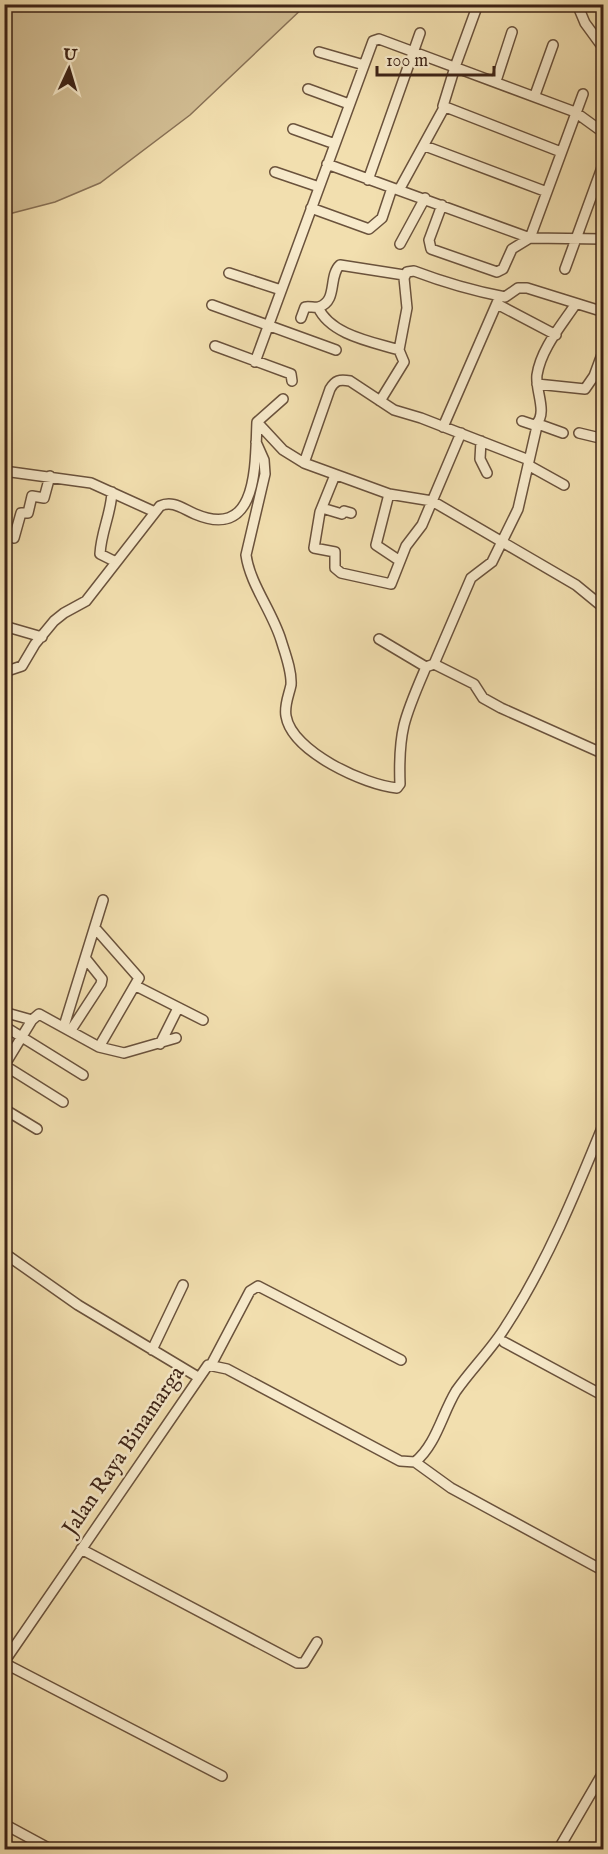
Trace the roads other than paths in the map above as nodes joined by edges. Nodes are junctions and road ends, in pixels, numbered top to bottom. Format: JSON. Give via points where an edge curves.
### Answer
{"nodes":[{"id":1,"x":466,"y":4,"type":"edge"},
{"id":2,"x":577,"y":4,"type":"edge"},
{"id":3,"x":477,"y":7,"type":"edge"},
{"id":4,"x":512,"y":32,"type":"dead end"},
{"id":5,"x":420,"y":33,"type":"dead end"},
{"id":6,"x":553,"y":45,"type":"dead end"},
{"id":7,"x":603,"y":49,"type":"edge"},
{"id":8,"x":319,"y":52,"type":"dead end"},
{"id":9,"x":413,"y":52,"type":"junction"},
{"id":10,"x":364,"y":65,"type":"junction"},
{"id":11,"x":455,"y":66,"type":"junction"},
{"id":12,"x":496,"y":81,"type":"junction"},
{"id":13,"x":308,"y":89,"type":"dead end"},
{"id":14,"x":583,"y":94,"type":"dead end"},
{"id":15,"x":535,"y":95,"type":"junction"},
{"id":16,"x":349,"y":104,"type":"junction"},
{"id":17,"x":445,"y":106,"type":"junction"},
{"id":18,"x":575,"y":112,"type":"junction"},
{"id":19,"x":292,"y":129,"type":"dead end"},
{"id":20,"x":603,"y":133,"type":"edge"},
{"id":21,"x":335,"y":144,"type":"junction"},
{"id":22,"x":425,"y":146,"type":"junction"},
{"id":23,"x":561,"y":152,"type":"junction"},
{"id":24,"x":603,"y":162,"type":"edge"},
{"id":25,"x":327,"y":164,"type":"junction"},
{"id":26,"x":275,"y":172,"type":"dead end"},
{"id":27,"x":368,"y":180,"type":"junction"},
{"id":28,"x":319,"y":187,"type":"junction"},
{"id":29,"x":395,"y":189,"type":"junction"},
{"id":30,"x":547,"y":192,"type":"junction"},
{"id":31,"x":425,"y":198,"type":"junction"},
{"id":32,"x":442,"y":205,"type":"junction"},
{"id":33,"x":311,"y":208,"type":"junction"},
{"id":34,"x":530,"y":238,"type":"junction"},
{"id":35,"x":574,"y":239,"type":"junction"},
{"id":36,"x":603,"y":239,"type":"edge"},
{"id":37,"x":400,"y":244,"type":"dead end"},
{"id":38,"x":564,"y":269,"type":"dead end"},
{"id":39,"x":229,"y":273,"type":"dead end"},
{"id":40,"x":404,"y":275,"type":"junction"},
{"id":41,"x":281,"y":290,"type":"junction"},
{"id":42,"x":499,"y":300,"type":"junction"},
{"id":43,"x":212,"y":305,"type":"dead end"},
{"id":44,"x":574,"y":305,"type":"junction"},
{"id":45,"x":318,"y":307,"type":"junction"},
{"id":46,"x":603,"y":312,"type":"edge"},
{"id":47,"x":301,"y":318,"type":"dead end"},
{"id":48,"x":268,"y":326,"type":"junction"},
{"id":49,"x":555,"y":335,"type":"junction"},
{"id":50,"x":215,"y":346,"type":"dead end"},
{"id":51,"x":603,"y":349,"type":"edge"},
{"id":52,"x":336,"y":350,"type":"dead end"},
{"id":53,"x":399,"y":350,"type":"junction"},
{"id":54,"x":255,"y":362,"type":"junction"},
{"id":55,"x":292,"y":381,"type":"dead end"},
{"id":56,"x":537,"y":384,"type":"junction"},
{"id":57,"x":283,"y":399,"type":"dead end"},
{"id":58,"x":380,"y":401,"type":"junction"},
{"id":59,"x":522,"y":421,"type":"dead end"},
{"id":60,"x":257,"y":422,"type":"junction"},
{"id":61,"x":537,"y":424,"type":"junction"},
{"id":62,"x":443,"y":427,"type":"junction"},
{"id":63,"x":461,"y":433,"type":"junction"},
{"id":64,"x":563,"y":433,"type":"dead end"},
{"id":65,"x":579,"y":433,"type":"dead end"},
{"id":66,"x":603,"y":439,"type":"edge"},
{"id":67,"x":481,"y":441,"type":"junction"},
{"id":68,"x":256,"y":442,"type":"junction"},
{"id":69,"x":304,"y":463,"type":"junction"},
{"id":70,"x":529,"y":463,"type":"junction"},
{"id":71,"x":4,"y":471,"type":"edge"},
{"id":72,"x":487,"y":473,"type":"dead end"},
{"id":73,"x":335,"y":475,"type":"junction"},
{"id":74,"x":51,"y":476,"type":"junction"},
{"id":75,"x":564,"y":485,"type":"dead end"},
{"id":76,"x":112,"y":492,"type":"junction"},
{"id":77,"x":388,"y":494,"type":"junction"},
{"id":78,"x":432,"y":501,"type":"junction"},
{"id":79,"x":322,"y":508,"type":"junction"},
{"id":80,"x":155,"y":512,"type":"junction"},
{"id":81,"x":351,"y":513,"type":"dead end"},
{"id":82,"x":4,"y":536,"type":"edge"},
{"id":83,"x":503,"y":542,"type":"junction"},
{"id":84,"x":400,"y":561,"type":"junction"},
{"id":85,"x":116,"y":562,"type":"junction"},
{"id":86,"x":603,"y":608,"type":"edge"},
{"id":87,"x":4,"y":626,"type":"edge"},
{"id":88,"x":42,"y":638,"type":"junction"},
{"id":89,"x":379,"y":639,"type":"dead end"},
{"id":90,"x":430,"y":665,"type":"junction"},
{"id":91,"x":4,"y":672,"type":"edge"},
{"id":92,"x":603,"y":754,"type":"edge"},
{"id":93,"x":104,"y":900,"type":"dead end"},
{"id":94,"x":95,"y":928,"type":"junction"},
{"id":95,"x":86,"y":959,"type":"junction"},
{"id":96,"x":136,"y":986,"type":"junction"},
{"id":97,"x":178,"y":1008,"type":"junction"},
{"id":98,"x":7,"y":1013,"type":"dead end"},
{"id":99,"x":32,"y":1020,"type":"junction"},
{"id":100,"x":203,"y":1020,"type":"dead end"},
{"id":101,"x":4,"y":1026,"type":"edge"},
{"id":102,"x":67,"y":1028,"type":"junction"},
{"id":103,"x":22,"y":1037,"type":"junction"},
{"id":104,"x":176,"y":1038,"type":"dead end"},
{"id":105,"x":160,"y":1044,"type":"junction"},
{"id":106,"x":99,"y":1047,"type":"junction"},
{"id":107,"x":5,"y":1065,"type":"edge"},
{"id":108,"x":83,"y":1075,"type":"dead end"},
{"id":109,"x":63,"y":1102,"type":"dead end"},
{"id":110,"x":4,"y":1108,"type":"edge"},
{"id":111,"x":603,"y":1123,"type":"edge"},
{"id":112,"x":37,"y":1130,"type":"dead end"},
{"id":113,"x":4,"y":1253,"type":"edge"},
{"id":114,"x":183,"y":1285,"type":"dead end"},
{"id":115,"x":504,"y":1342,"type":"dead end"},
{"id":116,"x":152,"y":1350,"type":"junction"},
{"id":117,"x":401,"y":1360,"type":"dead end"},
{"id":118,"x":211,"y":1365,"type":"junction"},
{"id":119,"x":198,"y":1377,"type":"junction"},
{"id":120,"x":603,"y":1396,"type":"edge"},
{"id":121,"x":415,"y":1462,"type":"junction"},
{"id":122,"x":81,"y":1549,"type":"junction"},
{"id":123,"x":603,"y":1572,"type":"edge"},
{"id":124,"x":317,"y":1642,"type":"dead end"},
{"id":125,"x":4,"y":1663,"type":"edge"},
{"id":126,"x":603,"y":1771,"type":"edge"},
{"id":127,"x":222,"y":1776,"type":"dead end"},
{"id":128,"x":4,"y":1824,"type":"edge"},
{"id":129,"x":52,"y":1850,"type":"edge"},
{"id":130,"x":558,"y":1850,"type":"edge"}],
"edges":[{"from":1,"to":3,"type":"street"},
{"from":2,"to":7,"type":"street"},
{"from":3,"to":11,"type":"street"},
{"from":4,"to":12,"type":"street"},
{"from":5,"to":9,"type":"street"},
{"from":6,"to":15,"type":"street"},
{"from":8,"to":10,"type":"street"},
{"from":9,"to":10,"type":"street","via":[[376,39]]},
{"from":9,"to":11,"type":"street"},
{"from":9,"to":27,"type":"street"},
{"from":10,"to":16,"type":"street"},
{"from":11,"to":12,"type":"street"},
{"from":11,"to":17,"type":"street","via":[[443,100]]},
{"from":12,"to":15,"type":"street"},
{"from":13,"to":16,"type":"street"},
{"from":14,"to":18,"type":"street"},
{"from":15,"to":18,"type":"street"},
{"from":16,"to":21,"type":"street"},
{"from":17,"to":22,"type":"street"},
{"from":17,"to":23,"type":"street"},
{"from":18,"to":20,"type":"street"},
{"from":18,"to":23,"type":"street"},
{"from":19,"to":21,"type":"street"},
{"from":21,"to":25,"type":"street"},
{"from":22,"to":29,"type":"street"},
{"from":22,"to":30,"type":"street"},
{"from":23,"to":30,"type":"street"},
{"from":24,"to":35,"type":"street"},
{"from":25,"to":27,"type":"street"},
{"from":25,"to":28,"type":"street"},
{"from":26,"to":28,"type":"street"},
{"from":27,"to":29,"type":"street"},
{"from":28,"to":33,"type":"street"},
{"from":29,"to":31,"type":"street"},
{"from":29,"to":33,"type":"street","via":[[382,218],[369,229]]},
{"from":30,"to":34,"type":"street"},
{"from":31,"to":32,"type":"street"},
{"from":31,"to":37,"type":"street"},
{"from":32,"to":34,"type":"street"},
{"from":32,"to":34,"type":"street","via":[[429,240],[431,249],[497,272],[503,269],[512,249]]},
{"from":33,"to":41,"type":"street"},
{"from":34,"to":35,"type":"street"},
{"from":35,"to":36,"type":"street"},
{"from":35,"to":38,"type":"street"},
{"from":39,"to":41,"type":"street"},
{"from":40,"to":42,"type":"street","via":[[414,271],[455,286],[485,290]]},
{"from":40,"to":45,"type":"street","via":[[340,266],[335,270],[330,297]]},
{"from":40,"to":53,"type":"street","via":[[407,308]]},
{"from":41,"to":48,"type":"street"},
{"from":42,"to":44,"type":"street","via":[[518,288],[527,288]]},
{"from":42,"to":49,"type":"street"},
{"from":42,"to":62,"type":"street"},
{"from":43,"to":48,"type":"street"},
{"from":44,"to":46,"type":"street"},
{"from":44,"to":49,"type":"street"},
{"from":45,"to":47,"type":"street","via":[[306,306]]},
{"from":45,"to":53,"type":"street","via":[[325,319],[337,327]]},
{"from":48,"to":52,"type":"street"},
{"from":48,"to":54,"type":"street"},
{"from":49,"to":56,"type":"street","via":[[544,352]]},
{"from":50,"to":54,"type":"street"},
{"from":51,"to":56,"type":"street","via":[[585,389]]},
{"from":53,"to":58,"type":"street","via":[[404,362]]},
{"from":54,"to":55,"type":"street","via":[[291,374]]},
{"from":56,"to":61,"type":"street","via":[[541,414]]},
{"from":57,"to":60,"type":"street"},
{"from":58,"to":62,"type":"street"},
{"from":58,"to":69,"type":"street","via":[[350,381],[343,379],[333,384]]},
{"from":59,"to":61,"type":"street"},
{"from":60,"to":68,"type":"street"},
{"from":60,"to":69,"type":"street","via":[[283,450]]},
{"from":61,"to":64,"type":"street"},
{"from":61,"to":70,"type":"street"},
{"from":62,"to":63,"type":"street"},
{"from":63,"to":67,"type":"street"},
{"from":63,"to":78,"type":"street"},
{"from":65,"to":66,"type":"street"},
{"from":67,"to":70,"type":"street"},
{"from":67,"to":72,"type":"street","via":[[480,459]]},
{"from":68,"to":80,"type":"street","via":[[251,489],[244,505],[231,517],[211,520],[168,503]]},
{"from":68,"to":90,"type":"street","via":[[265,474],[246,555],[289,669],[291,684],[285,714],[295,733],[329,765],[398,788],[401,730]]},
{"from":69,"to":73,"type":"street"},
{"from":70,"to":75,"type":"street"},
{"from":70,"to":83,"type":"street","via":[[518,510]]},
{"from":71,"to":74,"type":"street"},
{"from":73,"to":77,"type":"street"},
{"from":73,"to":79,"type":"street"},
{"from":74,"to":76,"type":"street","via":[[91,483]]},
{"from":74,"to":82,"type":"street","via":[[44,498],[33,496],[28,513],[21,513],[13,538]]},
{"from":76,"to":80,"type":"street"},
{"from":76,"to":85,"type":"street","via":[[100,554]]},
{"from":77,"to":78,"type":"street"},
{"from":77,"to":84,"type":"street","via":[[376,545]]},
{"from":78,"to":83,"type":"street"},
{"from":78,"to":84,"type":"street"},
{"from":79,"to":81,"type":"street"},
{"from":79,"to":84,"type":"street","via":[[314,548],[335,552],[335,568],[341,573],[391,584]]},
{"from":80,"to":85,"type":"street"},
{"from":83,"to":86,"type":"street","via":[[576,585]]},
{"from":83,"to":90,"type":"street","via":[[490,565],[471,578]]},
{"from":85,"to":88,"type":"street","via":[[86,601],[64,613]]},
{"from":87,"to":88,"type":"street"},
{"from":88,"to":91,"type":"street","via":[[22,666]]},
{"from":89,"to":90,"type":"street"},
{"from":90,"to":92,"type":"street","via":[[474,684],[483,698],[501,708]]},
{"from":93,"to":94,"type":"street"},
{"from":94,"to":95,"type":"street"},
{"from":94,"to":96,"type":"street","via":[[137,975]]},
{"from":95,"to":102,"type":"street"},
{"from":95,"to":102,"type":"street","via":[[102,979]]},
{"from":96,"to":97,"type":"street"},
{"from":96,"to":106,"type":"street"},
{"from":97,"to":100,"type":"street"},
{"from":97,"to":105,"type":"street"},
{"from":98,"to":99,"type":"street"},
{"from":99,"to":102,"type":"street","via":[[43,1015]]},
{"from":99,"to":103,"type":"street"},
{"from":101,"to":103,"type":"street"},
{"from":102,"to":106,"type":"street"},
{"from":103,"to":107,"type":"street"},
{"from":103,"to":108,"type":"street"},
{"from":104,"to":105,"type":"street"},
{"from":105,"to":106,"type":"street","via":[[124,1053]]},
{"from":107,"to":109,"type":"street"},
{"from":110,"to":112,"type":"street"},
{"from":111,"to":121,"type":"street","via":[[560,1227],[519,1305],[498,1339],[455,1393],[427,1450]]},
{"from":113,"to":116,"type":"street"},
{"from":114,"to":116,"type":"street"},
{"from":115,"to":120,"type":"street"},
{"from":116,"to":119,"type":"street"},
{"from":117,"to":118,"type":"street","via":[[258,1286],[245,1298]]},
{"from":118,"to":119,"type":"street","name":"Jalan Raya Binamarga"},
{"from":118,"to":121,"type":"street","name":"Jalan Raya Binamarga","via":[[227,1369],[400,1461]]},
{"from":119,"to":122,"type":"street","name":"Jalan Raya Binamarga"},
{"from":121,"to":123,"type":"street","name":"Jalan Raya Binamarga","via":[[451,1488]]},
{"from":122,"to":124,"type":"street","via":[[297,1663],[304,1663]]},
{"from":122,"to":125,"type":"street","name":"Jalan Raya Binamarga"},
{"from":125,"to":127,"type":"street"},
{"from":126,"to":130,"type":"street"},
{"from":128,"to":129,"type":"street"}]}
